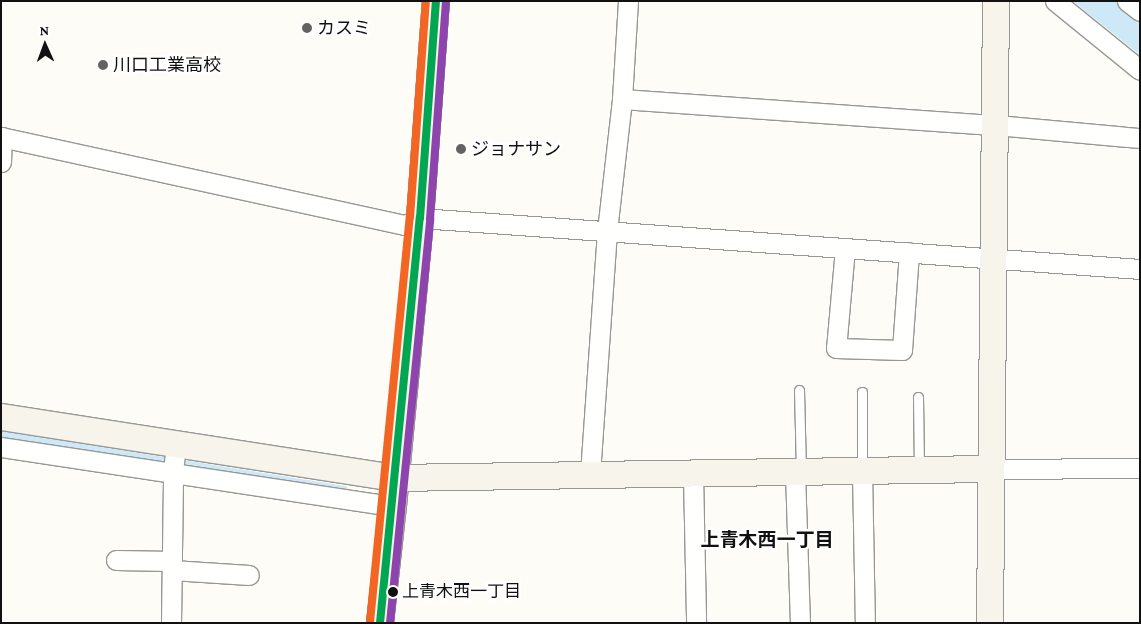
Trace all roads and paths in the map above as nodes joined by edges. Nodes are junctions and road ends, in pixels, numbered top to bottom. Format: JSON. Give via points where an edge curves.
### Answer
{"nodes":[{"id":1,"x":436,"y":1,"type":"edge"},
{"id":2,"x":628,"y":1,"type":"edge"},
{"id":3,"x":996,"y":1,"type":"edge"},
{"id":4,"x":1055,"y":1,"type":"edge"},
{"id":5,"x":1127,"y":1,"type":"edge"},
{"id":6,"x":1140,"y":12,"type":"edge"},
{"id":7,"x":1140,"y":70,"type":"edge"},
{"id":8,"x":622,"y":99,"type":"junction"},
{"id":9,"x":996,"y":125,"type":"junction"},
{"id":10,"x":2,"y":137,"type":"edge"},
{"id":11,"x":1140,"y":138,"type":"edge"},
{"id":12,"x":1,"y":162,"type":"edge"},
{"id":13,"x":420,"y":218,"type":"junction"},
{"id":14,"x":608,"y":231,"type":"junction"},
{"id":15,"x":844,"y":248,"type":"junction"},
{"id":16,"x":909,"y":252,"type":"junction"},
{"id":17,"x":994,"y":259,"type":"junction"},
{"id":18,"x":1140,"y":269,"type":"edge"},
{"id":19,"x":799,"y":390,"type":"dead end"},
{"id":20,"x":862,"y":392,"type":"dead end"},
{"id":21,"x":918,"y":397,"type":"dead end"},
{"id":22,"x":1,"y":417,"type":"edge"},
{"id":23,"x":176,"y":444,"type":"junction"},
{"id":24,"x":1,"y":447,"type":"edge"},
{"id":25,"x":990,"y":468,"type":"junction"},
{"id":26,"x":1140,"y":468,"type":"edge"},
{"id":27,"x":920,"y":470,"type":"junction"},
{"id":28,"x":862,"y":471,"type":"junction"},
{"id":29,"x":173,"y":472,"type":"junction"},
{"id":30,"x":798,"y":473,"type":"junction"},
{"id":31,"x":590,"y":474,"type":"junction"},
{"id":32,"x":693,"y":474,"type":"junction"},
{"id":33,"x":395,"y":478,"type":"junction"},
{"id":34,"x":393,"y":506,"type":"junction"},
{"id":35,"x":116,"y":560,"type":"dead end"},
{"id":36,"x":172,"y":565,"type":"junction"},
{"id":37,"x":249,"y":575,"type":"dead end"},
{"id":38,"x":171,"y":623,"type":"edge"},
{"id":39,"x":380,"y":623,"type":"edge"},
{"id":40,"x":696,"y":623,"type":"edge"},
{"id":41,"x":800,"y":623,"type":"edge"},
{"id":42,"x":865,"y":623,"type":"edge"},
{"id":43,"x":990,"y":623,"type":"edge"}],
"edges":[{"from":1,"to":13,"type":"street"},
{"from":2,"to":8,"type":"street"},
{"from":3,"to":9,"type":"street"},
{"from":4,"to":7,"type":"street"},
{"from":5,"to":6,"type":"street"},
{"from":8,"to":9,"type":"street"},
{"from":8,"to":14,"type":"street"},
{"from":9,"to":11,"type":"street"},
{"from":9,"to":17,"type":"street"},
{"from":10,"to":12,"type":"street"},
{"from":10,"to":13,"type":"street","via":[[405,225]]},
{"from":13,"to":14,"type":"street"},
{"from":13,"to":33,"type":"street"},
{"from":14,"to":15,"type":"street"},
{"from":14,"to":31,"type":"street"},
{"from":15,"to":16,"type":"street"},
{"from":15,"to":16,"type":"street","via":[[836,348],[902,350]]},
{"from":16,"to":17,"type":"street"},
{"from":17,"to":18,"type":"street"},
{"from":17,"to":25,"type":"street"},
{"from":19,"to":30,"type":"lane"},
{"from":20,"to":28,"type":"lane"},
{"from":21,"to":27,"type":"lane"},
{"from":22,"to":23,"type":"street"},
{"from":23,"to":29,"type":"street"},
{"from":23,"to":33,"type":"street"},
{"from":24,"to":29,"type":"street"},
{"from":25,"to":26,"type":"street"},
{"from":25,"to":27,"type":"street"},
{"from":25,"to":43,"type":"street"},
{"from":27,"to":28,"type":"street"},
{"from":28,"to":30,"type":"street"},
{"from":28,"to":42,"type":"street"},
{"from":29,"to":34,"type":"street"},
{"from":29,"to":36,"type":"street"},
{"from":30,"to":32,"type":"street"},
{"from":30,"to":41,"type":"street"},
{"from":31,"to":32,"type":"street"},
{"from":31,"to":33,"type":"street"},
{"from":32,"to":40,"type":"street"},
{"from":33,"to":34,"type":"street"},
{"from":34,"to":39,"type":"street"},
{"from":35,"to":36,"type":"street"},
{"from":36,"to":37,"type":"street"},
{"from":36,"to":38,"type":"street"}]}
